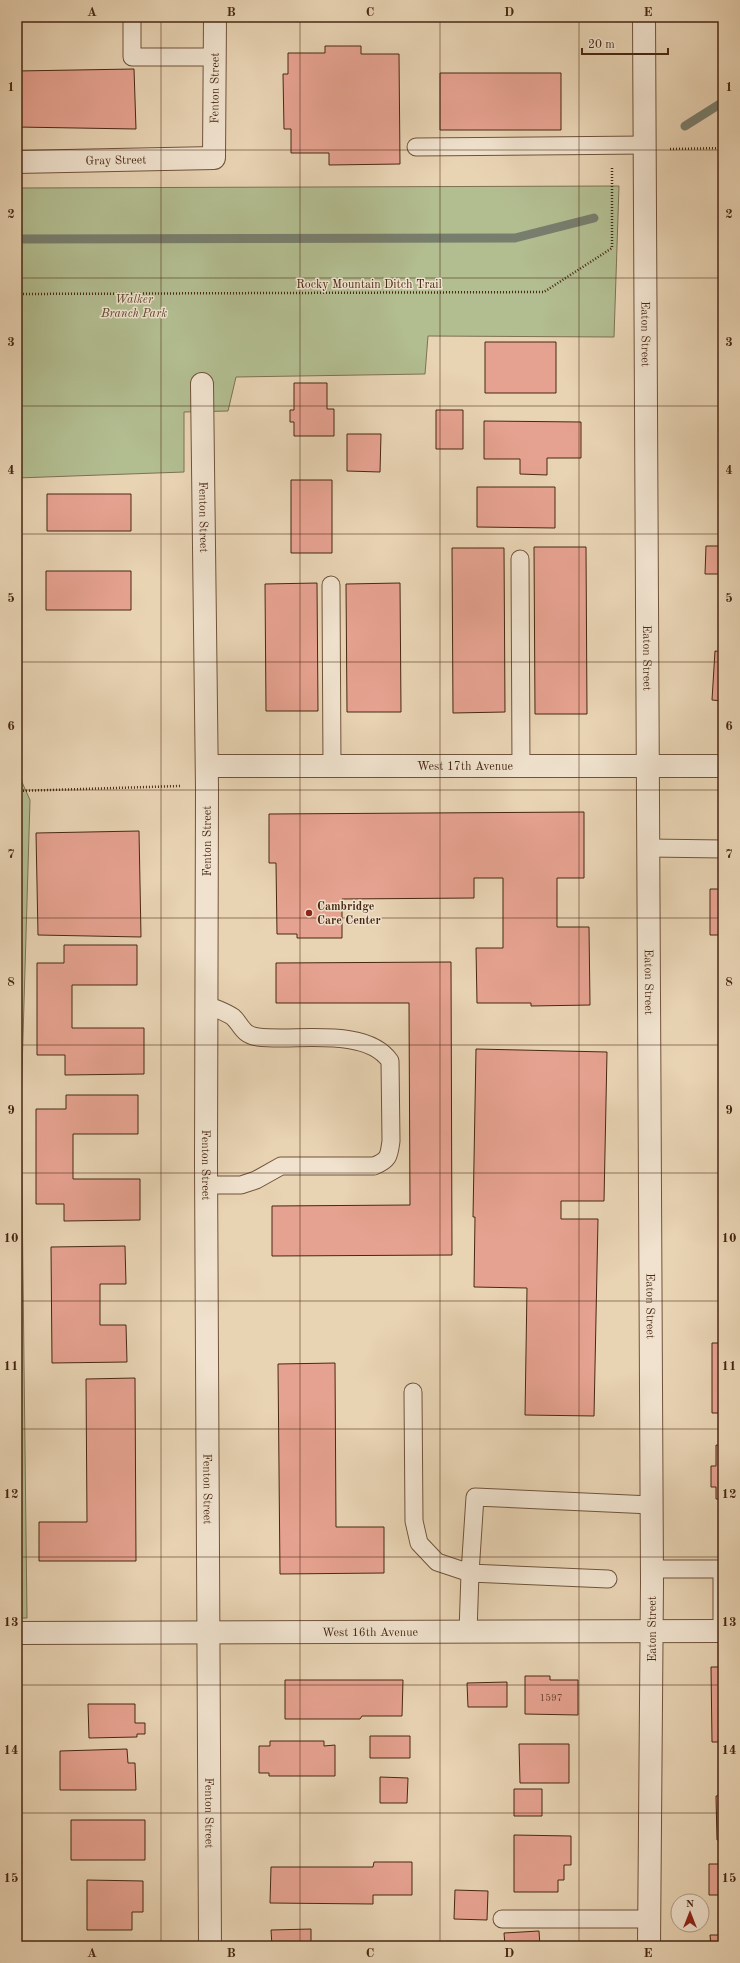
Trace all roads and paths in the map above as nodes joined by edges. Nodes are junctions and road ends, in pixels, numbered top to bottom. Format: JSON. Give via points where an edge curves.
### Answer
{"nodes":[{"id":1,"x":132,"y":17,"type":"edge"},
{"id":2,"x":215,"y":17,"type":"edge"},
{"id":3,"x":644,"y":17,"type":"edge"},
{"id":4,"x":215,"y":57,"type":"junction"},
{"id":5,"x":416,"y":147,"type":"dead end"},
{"id":6,"x":653,"y":147,"type":"junction"},
{"id":7,"x":723,"y":148,"type":"edge"},
{"id":8,"x":214,"y":158,"type":"joint"},
{"id":9,"x":17,"y":162,"type":"edge"},
{"id":10,"x":612,"y":166,"type":"dead end"},
{"id":11,"x":17,"y":294,"type":"edge"},
{"id":12,"x":202,"y":384,"type":"dead end"},
{"id":13,"x":520,"y":559,"type":"dead end"},
{"id":14,"x":330,"y":585,"type":"dead end"},
{"id":15,"x":207,"y":766,"type":"junction"},
{"id":16,"x":332,"y":766,"type":"junction"},
{"id":17,"x":521,"y":766,"type":"junction"},
{"id":18,"x":648,"y":766,"type":"junction"},
{"id":19,"x":723,"y":766,"type":"edge"},
{"id":20,"x":180,"y":786,"type":"dead end"},
{"id":21,"x":17,"y":791,"type":"edge"},
{"id":22,"x":649,"y":848,"type":"junction"},
{"id":23,"x":723,"y":849,"type":"edge"},
{"id":24,"x":208,"y":1005,"type":"junction"},
{"id":25,"x":207,"y":1185,"type":"junction"},
{"id":26,"x":413,"y":1392,"type":"dead end"},
{"id":27,"x":651,"y":1505,"type":"junction"},
{"id":28,"x":651,"y":1569,"type":"junction"},
{"id":29,"x":723,"y":1569,"type":"edge"},
{"id":30,"x":470,"y":1573,"type":"junction"},
{"id":31,"x":608,"y":1579,"type":"dead end"},
{"id":32,"x":723,"y":1631,"type":"edge"},
{"id":33,"x":209,"y":1632,"type":"junction"},
{"id":34,"x":468,"y":1632,"type":"junction"},
{"id":35,"x":652,"y":1632,"type":"junction"},
{"id":36,"x":17,"y":1633,"type":"edge"},
{"id":37,"x":502,"y":1918,"type":"dead end"},
{"id":38,"x":649,"y":1920,"type":"junction"},
{"id":39,"x":210,"y":1946,"type":"edge"},
{"id":40,"x":649,"y":1946,"type":"edge"}],
"edges":[{"from":1,"to":4,"type":"lane","via":[[132,57]]},
{"from":2,"to":4,"type":"street","name":"Fenton Street"},
{"from":3,"to":6,"type":"street","name":"Eaton Street"},
{"from":4,"to":8,"type":"street","name":"Fenton Street"},
{"from":5,"to":6,"type":"lane"},
{"from":6,"to":7,"type":"path"},
{"from":6,"to":18,"type":"street","name":"Eaton Street"},
{"from":8,"to":9,"type":"street","name":"Gray Street"},
{"from":10,"to":11,"type":"path","name":"Rocky Mountain Ditch Trail","via":[[612,248],[544,292]]},
{"from":12,"to":15,"type":"street","name":"Fenton Street"},
{"from":13,"to":17,"type":"lane"},
{"from":14,"to":16,"type":"lane"},
{"from":15,"to":16,"type":"street","name":"West 17th Avenue"},
{"from":15,"to":24,"type":"street","name":"Fenton Street"},
{"from":16,"to":17,"type":"street","name":"West 17th Avenue"},
{"from":17,"to":18,"type":"street","name":"West 17th Avenue"},
{"from":18,"to":19,"type":"street","name":"West 17th Avenue"},
{"from":18,"to":22,"type":"street","name":"Eaton Street"},
{"from":20,"to":21,"type":"path"},
{"from":22,"to":23,"type":"lane"},
{"from":22,"to":27,"type":"street","name":"Eaton Street"},
{"from":24,"to":25,"type":"street","name":"Fenton Street"},
{"from":24,"to":25,"type":"lane","via":[[233,1017],[241,1029],[256,1037],[352,1040],[384,1052],[390,1061],[391,1141],[390,1154],[385,1162],[374,1166],[281,1166],[256,1180],[240,1185]]},
{"from":25,"to":33,"type":"street","name":"Fenton Street"},
{"from":26,"to":30,"type":"lane","via":[[414,1522],[419,1543],[437,1562]]},
{"from":27,"to":28,"type":"street","name":"Eaton Street"},
{"from":27,"to":30,"type":"lane","via":[[475,1497]]},
{"from":28,"to":29,"type":"lane"},
{"from":28,"to":35,"type":"street","name":"Eaton Street"},
{"from":29,"to":32,"type":"lane"},
{"from":30,"to":31,"type":"lane"},
{"from":30,"to":34,"type":"lane"},
{"from":32,"to":35,"type":"street","name":"West 16th Avenue"},
{"from":33,"to":34,"type":"street","name":"West 16th Avenue"},
{"from":33,"to":36,"type":"street","name":"West 16th Avenue"},
{"from":33,"to":39,"type":"street","name":"Fenton Street"},
{"from":34,"to":35,"type":"street","name":"West 16th Avenue"},
{"from":35,"to":38,"type":"street","name":"Eaton Street"},
{"from":37,"to":38,"type":"lane"},
{"from":38,"to":40,"type":"street","name":"Eaton Street"}]}
